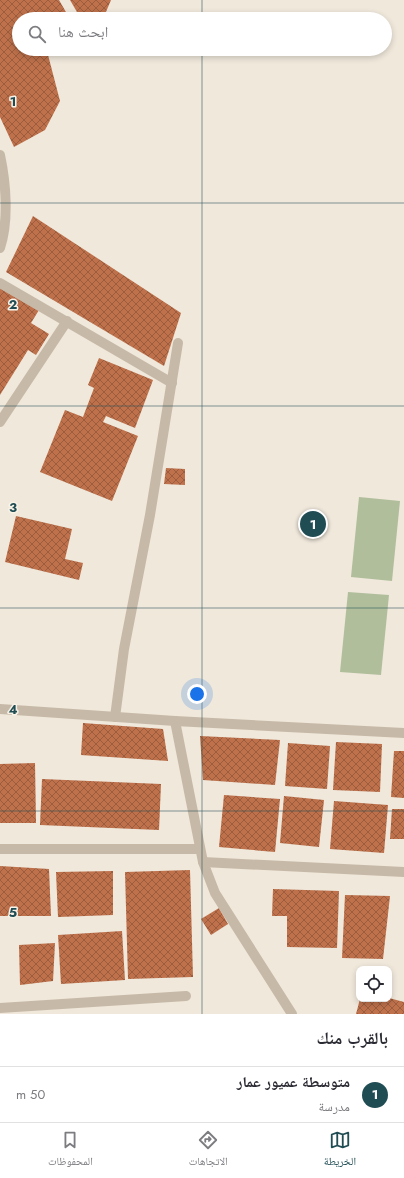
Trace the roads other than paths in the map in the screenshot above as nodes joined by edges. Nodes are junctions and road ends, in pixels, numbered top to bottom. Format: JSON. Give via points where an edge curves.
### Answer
{"nodes":[{"id":1,"x":0,"y":155,"type":"edge"},
{"id":2,"x":0,"y":248,"type":"edge"},
{"id":3,"x":0,"y":283,"type":"edge"},
{"id":4,"x":67,"y":321,"type":"junction"},
{"id":5,"x":178,"y":343,"type":"dead end"},
{"id":6,"x":172,"y":383,"type":"junction"},
{"id":7,"x":0,"y":422,"type":"edge"},
{"id":8,"x":0,"y":709,"type":"edge"},
{"id":9,"x":114,"y":717,"type":"junction"},
{"id":10,"x":175,"y":721,"type":"junction"},
{"id":11,"x":404,"y":733,"type":"edge"},
{"id":12,"x":0,"y":849,"type":"edge"},
{"id":13,"x":200,"y":849,"type":"junction"},
{"id":14,"x":203,"y":862,"type":"junction"},
{"id":15,"x":404,"y":872,"type":"edge"},
{"id":16,"x":186,"y":996,"type":"dead end"},
{"id":17,"x":0,"y":1008,"type":"edge"},
{"id":18,"x":291,"y":1013,"type":"edge"}],
"edges":[{"from":1,"to":2,"type":"street","via":[[5,201],[5,223]]},
{"from":3,"to":4,"type":"street"},
{"from":4,"to":6,"type":"street"},
{"from":4,"to":7,"type":"street"},
{"from":5,"to":6,"type":"street"},
{"from":6,"to":9,"type":"street"},
{"from":8,"to":9,"type":"street"},
{"from":9,"to":10,"type":"street"},
{"from":10,"to":11,"type":"street"},
{"from":10,"to":13,"type":"street"},
{"from":12,"to":13,"type":"street"},
{"from":13,"to":14,"type":"street"},
{"from":14,"to":15,"type":"street"},
{"from":14,"to":18,"type":"street","via":[[215,893]]},
{"from":16,"to":17,"type":"street"}]}
